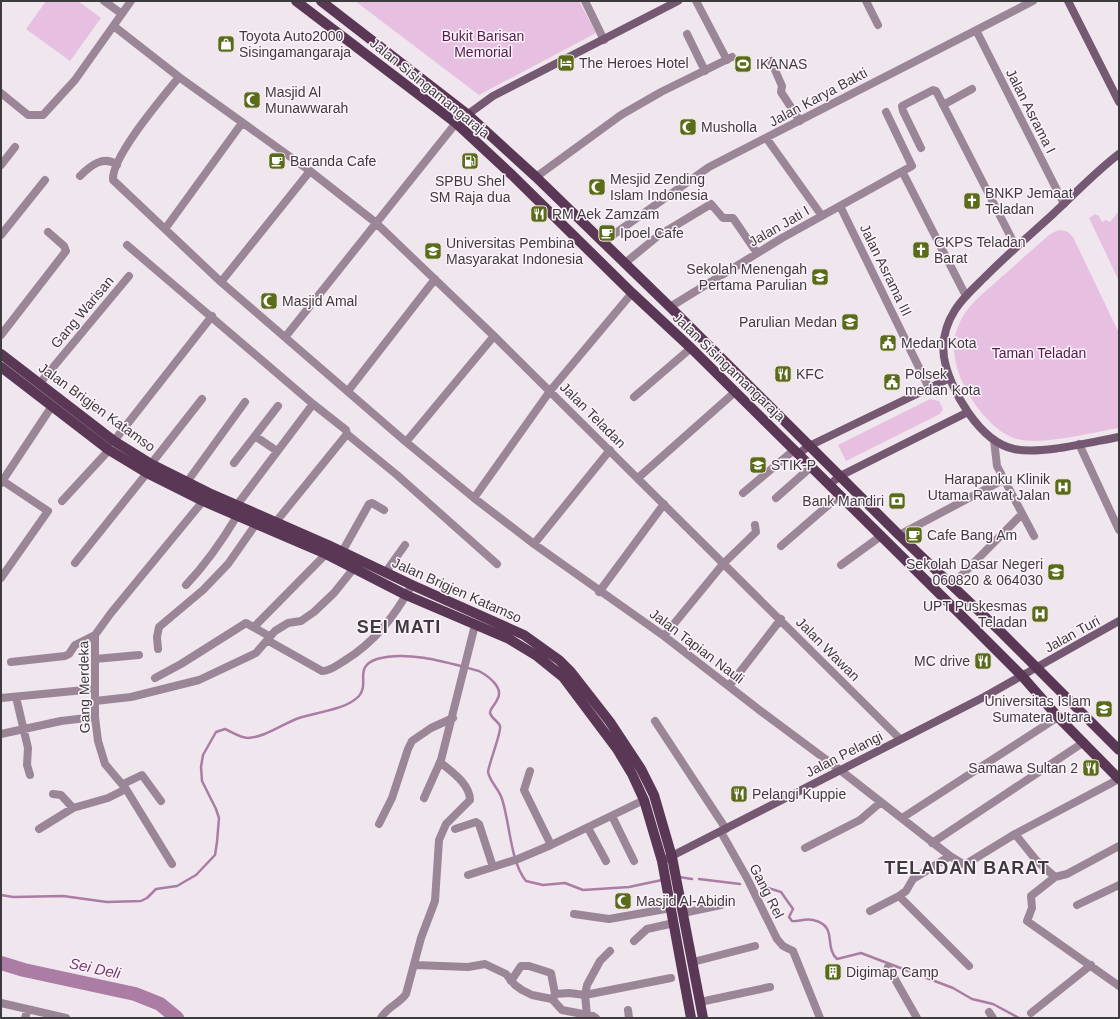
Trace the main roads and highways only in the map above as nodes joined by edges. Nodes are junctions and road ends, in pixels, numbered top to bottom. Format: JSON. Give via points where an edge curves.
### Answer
{"nodes":[{"id":1,"x":296,"y":1,"type":"edge"},
{"id":2,"x":319,"y":1,"type":"edge"},
{"id":3,"x":310,"y":12,"type":"junction"},
{"id":4,"x":1,"y":354,"type":"edge"},
{"id":5,"x":1,"y":368,"type":"edge"},
{"id":6,"x":28,"y":380,"type":"junction"},
{"id":7,"x":112,"y":446,"type":"junction"},
{"id":8,"x":149,"y":469,"type":"junction"},
{"id":9,"x":237,"y":510,"type":"junction"},
{"id":10,"x":1119,"y":750,"type":"edge"},
{"id":11,"x":1119,"y":779,"type":"edge"},
{"id":12,"x":669,"y":871,"type":"junction"},
{"id":13,"x":691,"y":1018,"type":"edge"},
{"id":14,"x":703,"y":1018,"type":"edge"}],
"edges":[{"from":1,"to":3,"type":"main road","name":"Jalan Sisingamangaraja"},
{"from":2,"to":3,"type":"main road"},
{"from":2,"to":10,"type":"main road","name":"Jalan Sisingamangaraja","via":[[467,114],[536,176]]},
{"from":3,"to":11,"type":"main road","name":"Jalan Sisingamangaraja","via":[[456,123],[512,175],[840,494],[1022,676]]},
{"from":4,"to":6,"type":"main road","name":"Jalan Brigjen Katamso"},
{"from":5,"to":6,"type":"main road","name":"Jalan Brigjen Katamso"},
{"from":6,"to":7,"type":"main road","name":"Jalan Brigjen Katamso","via":[[52,406]]},
{"from":6,"to":7,"type":"main road","name":"Jalan Brigjen Katamso","via":[[40,383]]},
{"from":7,"to":8,"type":"main road","name":"Jalan Brigjen Katamso"},
{"from":8,"to":9,"type":"main road","name":"Jalan Brigjen Katamso","via":[[187,482]]},
{"from":8,"to":9,"type":"main road","name":"Jalan Brigjen Katamso","via":[[203,500]]},
{"from":9,"to":12,"type":"main road","name":"Jalan Brigjen Katamso","via":[[256,524],[326,554],[406,595],[522,646],[563,677],[618,749],[632,774],[644,800],[662,861]]},
{"from":9,"to":12,"type":"main road","name":"Jalan Brigjen Katamso","via":[[275,523],[342,552],[537,643],[571,672],[610,722],[647,780],[659,810],[672,857]]},
{"from":12,"to":13,"type":"main road","name":"Jalan Brigjen Katamso","via":[[667,890]]},
{"from":12,"to":14,"type":"main road","name":"Jalan Brigjen Katamso","via":[[678,888]]}]}
